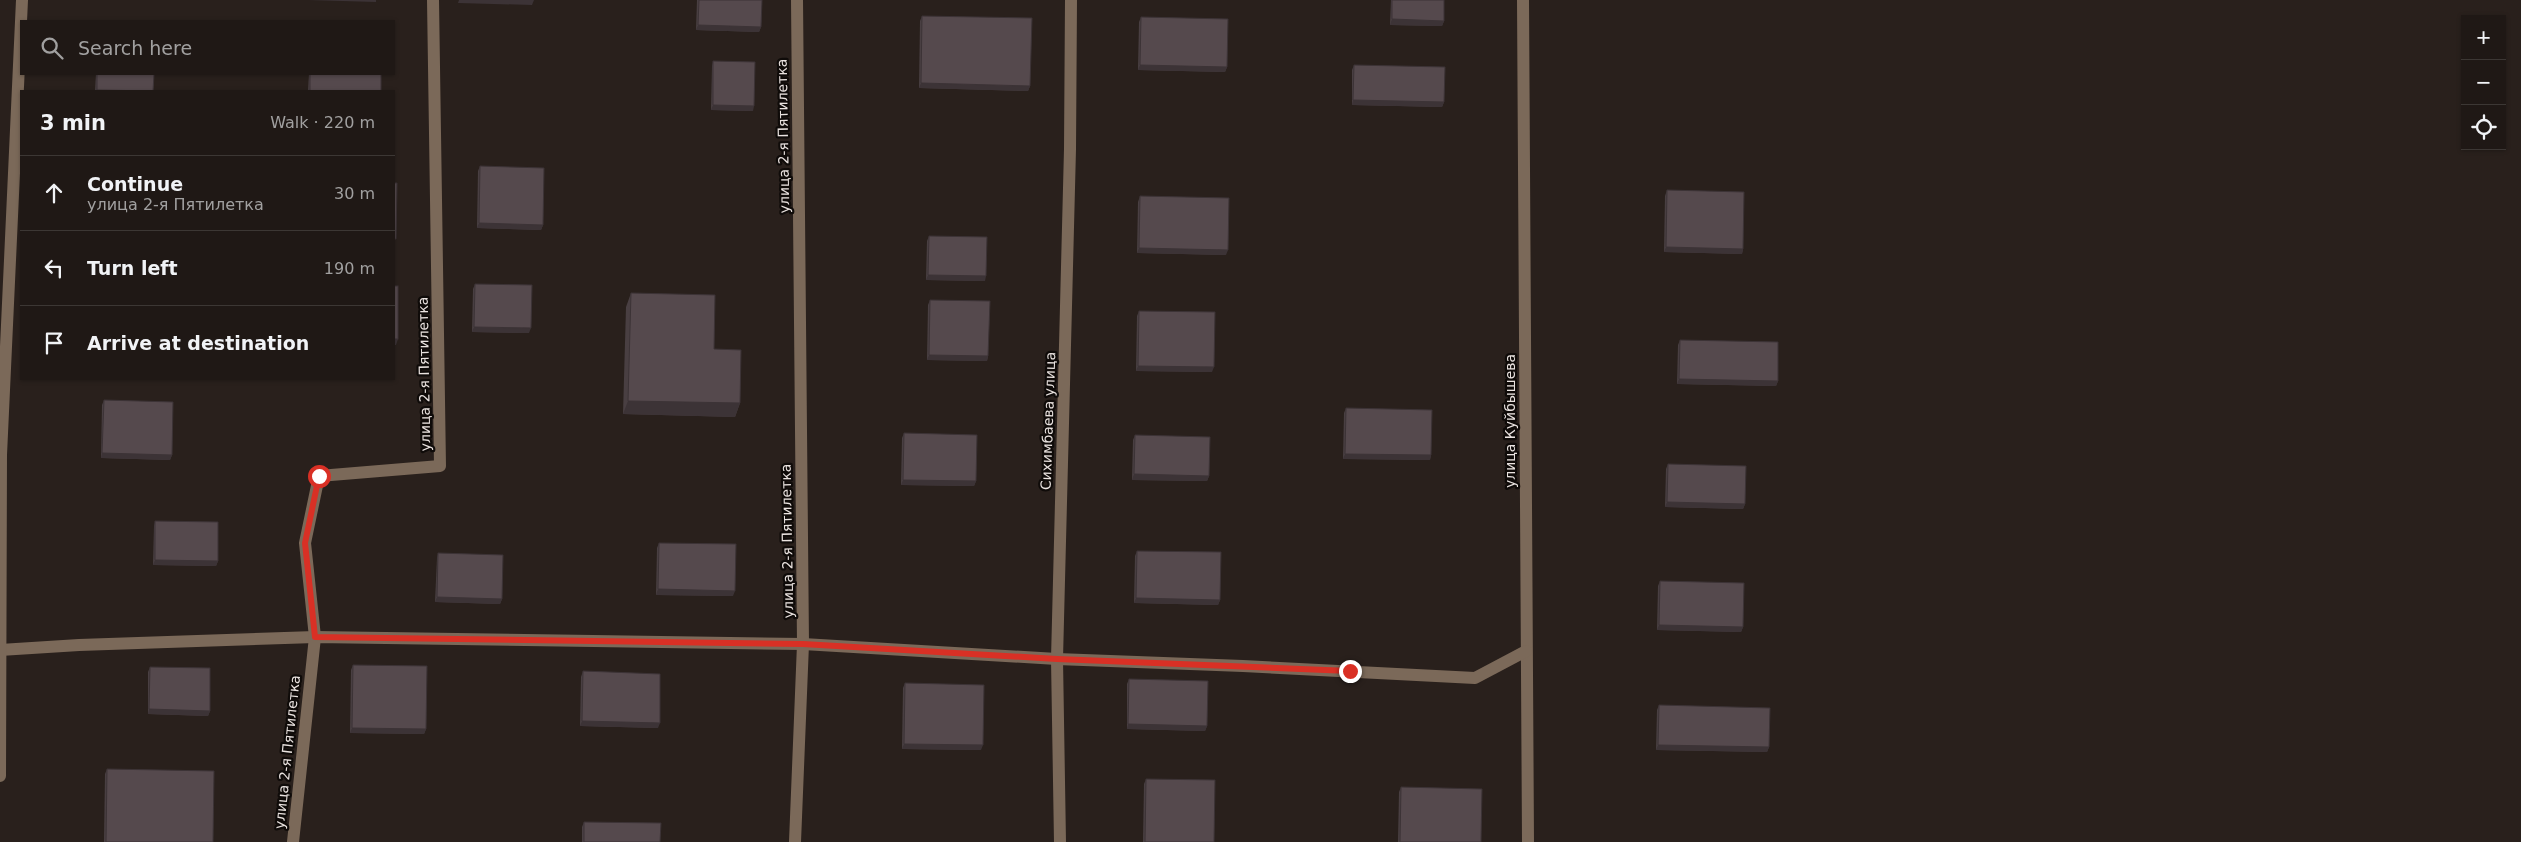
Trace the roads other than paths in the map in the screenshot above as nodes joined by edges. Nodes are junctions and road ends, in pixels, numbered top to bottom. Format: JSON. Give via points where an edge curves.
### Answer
{"nodes":[{"id":1,"x":22,"y":0,"type":"edge"},
{"id":2,"x":433,"y":0,"type":"edge"},
{"id":3,"x":797,"y":0,"type":"edge"},
{"id":4,"x":1071,"y":0,"type":"edge"},
{"id":5,"x":1523,"y":0,"type":"edge"},
{"id":6,"x":21,"y":20,"type":"edge"},
{"id":7,"x":20,"y":43,"type":"edge"},
{"id":8,"x":315,"y":637,"type":"junction"},
{"id":9,"x":803,"y":644,"type":"junction"},
{"id":10,"x":0,"y":650,"type":"edge"},
{"id":11,"x":1526,"y":651,"type":"junction"},
{"id":12,"x":1057,"y":659,"type":"junction"},
{"id":13,"x":0,"y":776,"type":"edge"},
{"id":14,"x":293,"y":842,"type":"edge"},
{"id":15,"x":795,"y":842,"type":"edge"},
{"id":16,"x":1060,"y":842,"type":"edge"},
{"id":17,"x":1528,"y":842,"type":"edge"}],
"edges":[{"from":1,"to":6,"type":"street"},
{"from":2,"to":8,"type":"street","name":"улица 2-я Пятилетка","via":[[440,466],[319,476],[305,543]]},
{"from":3,"to":9,"type":"street","name":"улица 2-я Пятилетка"},
{"from":4,"to":12,"type":"street","name":"Сихимбаева улица"},
{"from":5,"to":11,"type":"street","name":"улица Куйбышева"},
{"from":7,"to":10,"type":"street","via":[[1,456]]},
{"from":8,"to":9,"type":"street"},
{"from":8,"to":10,"type":"street"},
{"from":8,"to":14,"type":"street","name":"улица 2-я Пятилетка"},
{"from":9,"to":12,"type":"street"},
{"from":9,"to":15,"type":"street","name":"улица 2-я Пятилетка"},
{"from":10,"to":13,"type":"street"},
{"from":11,"to":12,"type":"street","via":[[1475,678]]},
{"from":11,"to":17,"type":"street","name":"улица Куйбышева"},
{"from":12,"to":16,"type":"street","name":"Сихимбаева улица"}]}
